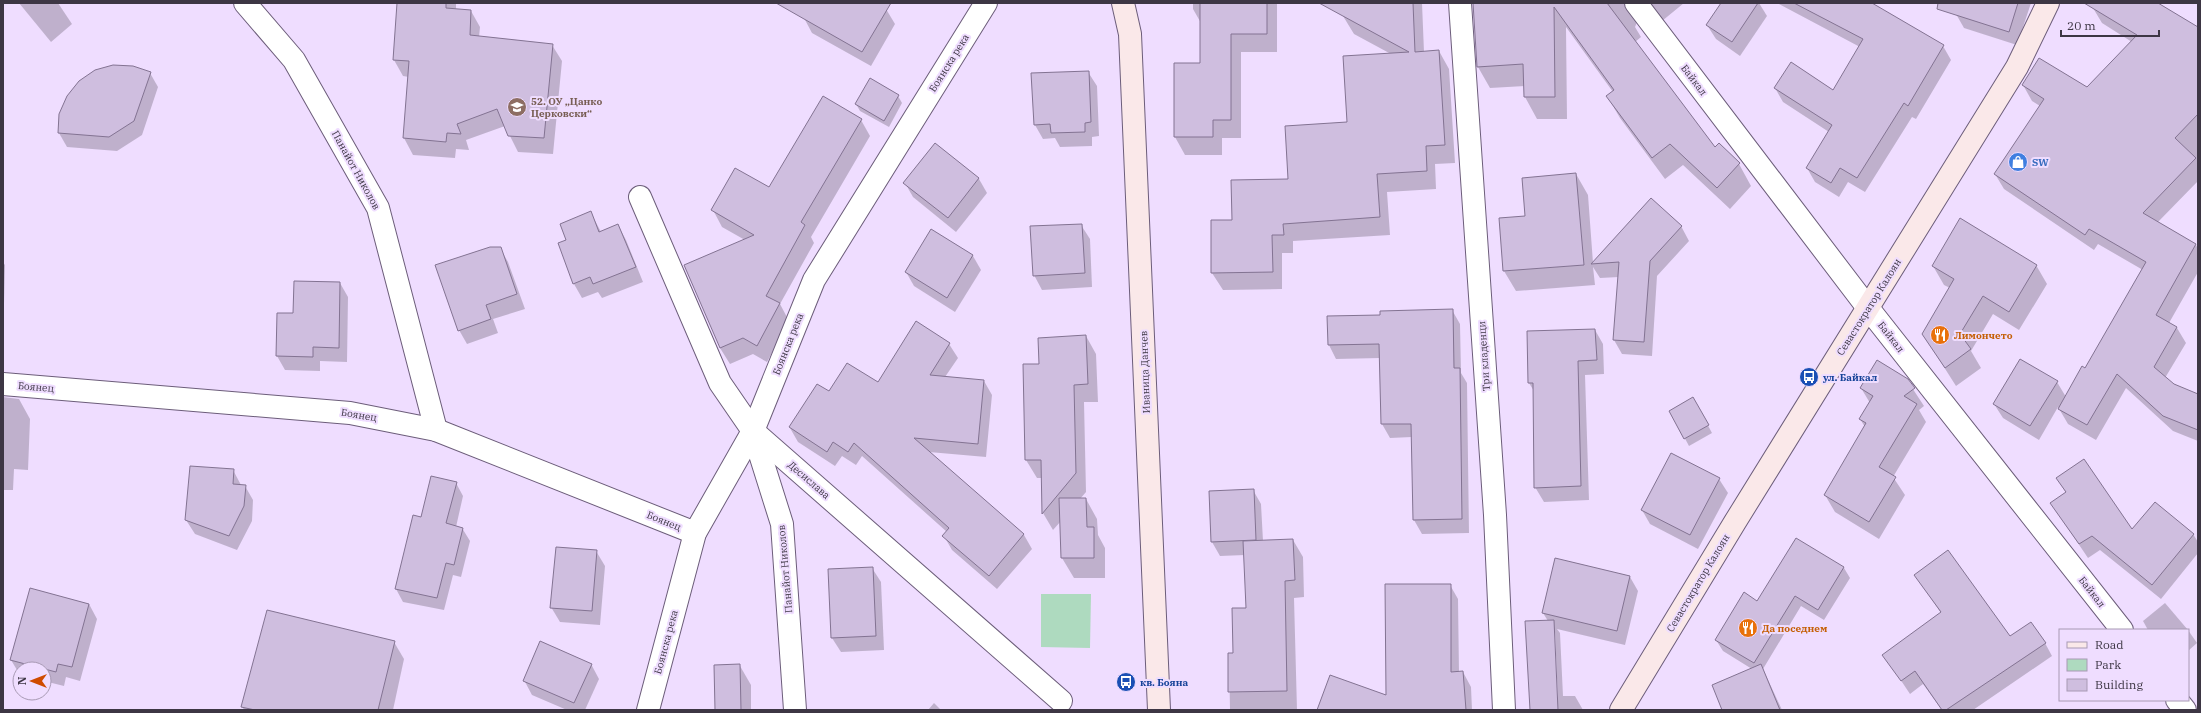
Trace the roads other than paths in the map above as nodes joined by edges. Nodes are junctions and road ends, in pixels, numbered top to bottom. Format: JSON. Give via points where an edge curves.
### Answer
{"nodes":[{"id":1,"x":245,"y":3,"type":"edge"},
{"id":2,"x":986,"y":3,"type":"edge"},
{"id":3,"x":1123,"y":3,"type":"edge"},
{"id":4,"x":1135,"y":3,"type":"edge"},
{"id":5,"x":1460,"y":3,"type":"edge"},
{"id":6,"x":1636,"y":3,"type":"edge"},
{"id":7,"x":2048,"y":3,"type":"edge"},
{"id":8,"x":1130,"y":34,"type":"junction"},
{"id":9,"x":640,"y":197,"type":"dead end"},
{"id":10,"x":1868,"y":308,"type":"junction"},
{"id":11,"x":3,"y":384,"type":"edge"},
{"id":12,"x":436,"y":430,"type":"junction"},
{"id":13,"x":753,"y":432,"type":"junction"},
{"id":14,"x":695,"y":533,"type":"junction"},
{"id":15,"x":2121,"y":629,"type":"edge"},
{"id":16,"x":1061,"y":700,"type":"dead end"},
{"id":17,"x":2178,"y":701,"type":"edge"},
{"id":18,"x":648,"y":710,"type":"edge"},
{"id":19,"x":795,"y":710,"type":"edge"},
{"id":20,"x":1159,"y":710,"type":"edge"},
{"id":21,"x":1504,"y":710,"type":"edge"},
{"id":22,"x":1621,"y":710,"type":"edge"},
{"id":23,"x":2185,"y":710,"type":"edge"}],
"edges":[{"from":1,"to":12,"type":"street","name":"Панайот Николов","via":[[294,60],[378,208]]},
{"from":2,"to":13,"type":"street","name":"Боянска река","via":[[814,280]]},
{"from":3,"to":8,"type":"main road","name":"Иваница Данчев"},
{"from":4,"to":8,"type":"main road","name":"Иваница Данчев"},
{"from":5,"to":21,"type":"street","name":"Три кладенци","via":[[1495,507]]},
{"from":6,"to":10,"type":"street","name":"Байкал"},
{"from":7,"to":10,"type":"main road","name":"Севастократор Калоян","via":[[2017,67]]},
{"from":8,"to":20,"type":"main road","name":"Иваница Данчев"},
{"from":9,"to":13,"type":"street","name":"Десислава","via":[[720,383]]},
{"from":10,"to":15,"type":"street","name":"Байкал"},
{"from":10,"to":22,"type":"main road","name":"Севастократор Калоян"},
{"from":11,"to":12,"type":"street","name":"Боянец","via":[[350,413]]},
{"from":12,"to":14,"type":"street","name":"Боянец"},
{"from":13,"to":14,"type":"street","name":"Боянска река"},
{"from":13,"to":16,"type":"street","name":"Десислава"},
{"from":13,"to":19,"type":"street","name":"Панайот Николов","via":[[782,524]]},
{"from":14,"to":18,"type":"street","name":"Боянска река"},
{"from":17,"to":23,"type":"street"}]}
